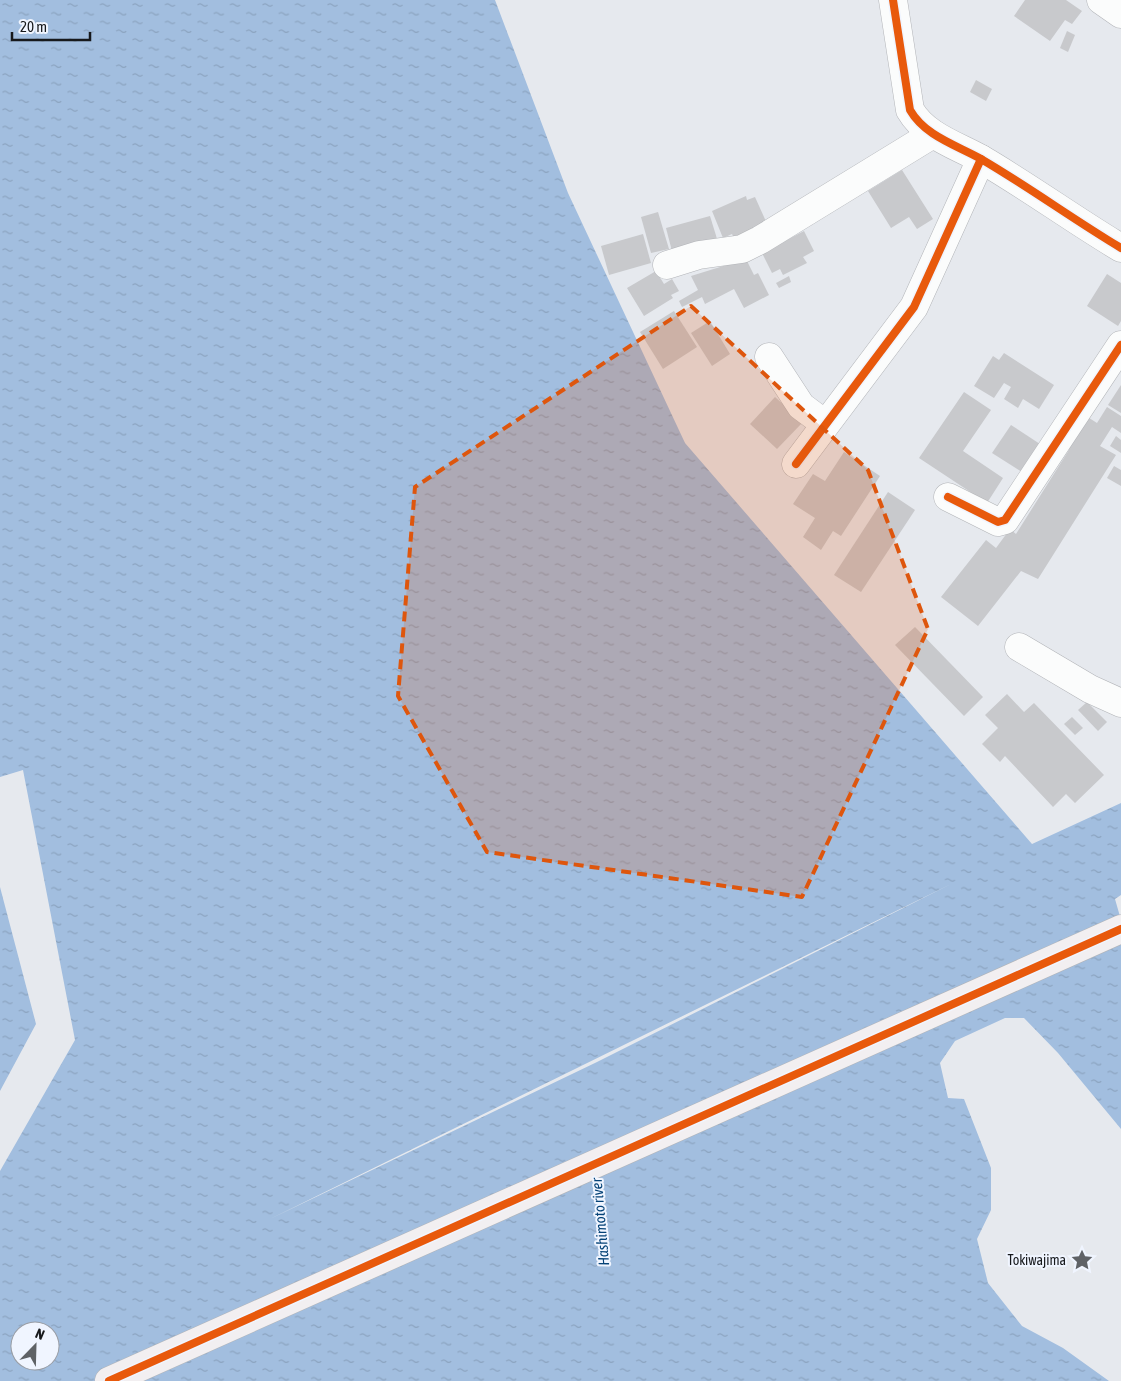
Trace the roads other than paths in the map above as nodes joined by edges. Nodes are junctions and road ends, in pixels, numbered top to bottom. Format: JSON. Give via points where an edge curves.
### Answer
{"nodes":[{"id":1,"x":893,"y":0,"type":"edge"},
{"id":2,"x":1101,"y":0,"type":"edge"},
{"id":3,"x":1121,"y":14,"type":"edge"},
{"id":4,"x":933,"y":134,"type":"junction"},
{"id":5,"x":981,"y":160,"type":"junction"},
{"id":6,"x":1117,"y":237,"type":"edge"},
{"id":7,"x":667,"y":265,"type":"dead end"},
{"id":8,"x":1121,"y":345,"type":"edge"},
{"id":9,"x":769,"y":357,"type":"dead end"},
{"id":10,"x":825,"y":424,"type":"junction"},
{"id":11,"x":796,"y":464,"type":"dead end"},
{"id":12,"x":948,"y":497,"type":"dead end"},
{"id":13,"x":1018,"y":647,"type":"dead end"},
{"id":14,"x":1121,"y":703,"type":"edge"},
{"id":15,"x":1121,"y":929,"type":"edge"},
{"id":16,"x":109,"y":1381,"type":"edge"}],
"edges":[{"from":1,"to":4,"type":"street","via":[[910,110],[916,121]]},
{"from":2,"to":3,"type":"street"},
{"from":4,"to":5,"type":"street"},
{"from":4,"to":7,"type":"street","via":[[742,249],[699,255]]},
{"from":5,"to":6,"type":"street"},
{"from":5,"to":10,"type":"street","via":[[914,307]]},
{"from":8,"to":12,"type":"street","via":[[1005,520],[998,522]]},
{"from":9,"to":10,"type":"street","via":[[801,406]]},
{"from":10,"to":11,"type":"street"},
{"from":13,"to":14,"type":"street","via":[[1090,690]]},
{"from":15,"to":16,"type":"street"}]}
